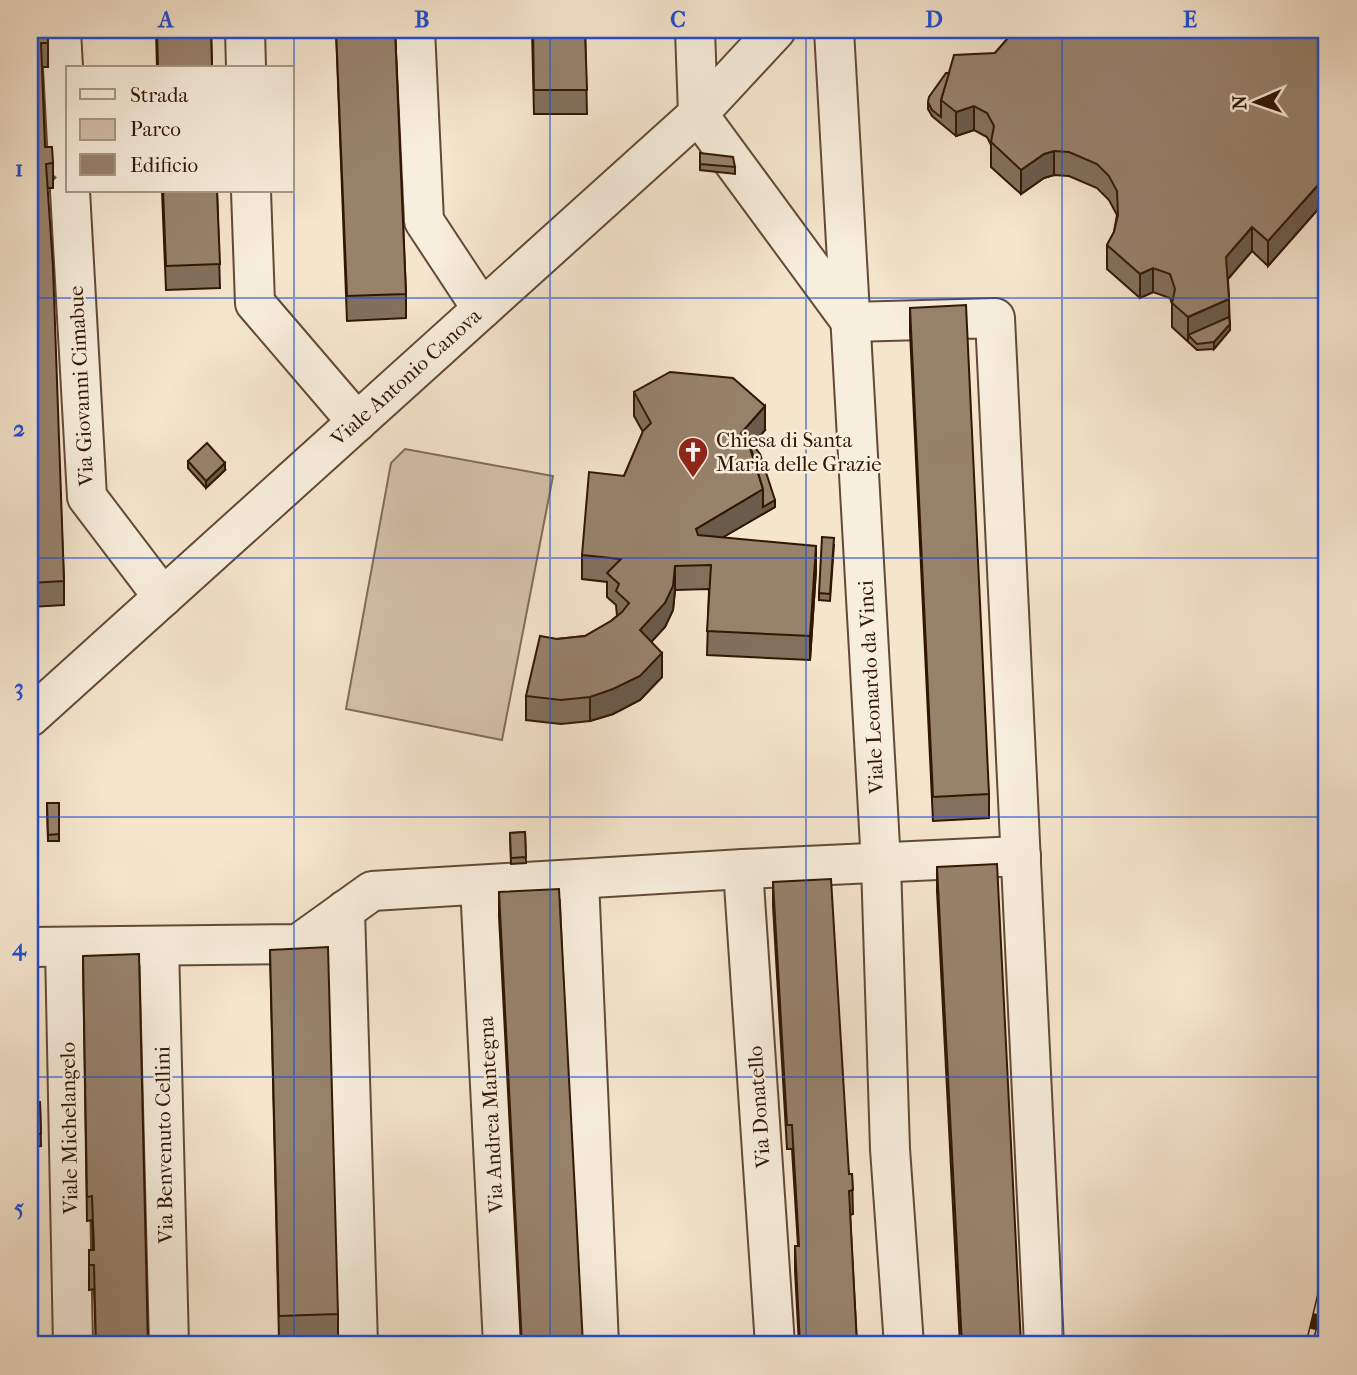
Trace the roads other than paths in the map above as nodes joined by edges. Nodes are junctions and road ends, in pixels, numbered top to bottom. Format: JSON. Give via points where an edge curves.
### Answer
{"nodes":[{"id":1,"x":61,"y":30,"type":"edge"},
{"id":2,"x":245,"y":30,"type":"edge"},
{"id":3,"x":415,"y":30,"type":"edge"},
{"id":4,"x":695,"y":30,"type":"edge"},
{"id":5,"x":776,"y":30,"type":"edge"},
{"id":6,"x":834,"y":30,"type":"edge"},
{"id":7,"x":246,"y":66,"type":"edge"},
{"id":8,"x":698,"y":114,"type":"junction"},
{"id":9,"x":66,"y":124,"type":"edge"},
{"id":10,"x":70,"y":192,"type":"edge"},
{"id":11,"x":251,"y":192,"type":"edge"},
{"id":12,"x":482,"y":309,"type":"junction"},
{"id":13,"x":851,"y":322,"type":"junction"},
{"id":14,"x":357,"y":422,"type":"junction"},
{"id":15,"x":163,"y":597,"type":"junction"},
{"id":16,"x":30,"y":717,"type":"edge"},
{"id":17,"x":1021,"y":856,"type":"junction"},
{"id":18,"x":881,"y":864,"type":"junction"},
{"id":19,"x":743,"y":870,"type":"junction"},
{"id":20,"x":579,"y":880,"type":"junction"},
{"id":21,"x":480,"y":886,"type":"junction"},
{"id":22,"x":345,"y":910,"type":"junction"},
{"id":23,"x":159,"y":946,"type":"junction"},
{"id":24,"x":48,"y":947,"type":"edge"},
{"id":25,"x":73,"y":1345,"type":"edge"},
{"id":26,"x":169,"y":1345,"type":"edge"},
{"id":27,"x":358,"y":1345,"type":"edge"},
{"id":28,"x":503,"y":1345,"type":"edge"},
{"id":29,"x":599,"y":1345,"type":"edge"},
{"id":30,"x":775,"y":1345,"type":"edge"},
{"id":31,"x":904,"y":1345,"type":"edge"},
{"id":32,"x":1044,"y":1345,"type":"edge"}],
"edges":[{"from":1,"to":9,"type":"street"},
{"from":2,"to":7,"type":"street"},
{"from":3,"to":12,"type":"street","via":[[424,220]]},
{"from":4,"to":8,"type":"street"},
{"from":5,"to":8,"type":"street","name":"Viale Antonio Canova"},
{"from":6,"to":13,"type":"street","name":"Viale Leonardo da Vinci"},
{"from":8,"to":12,"type":"street","name":"Viale Antonio Canova"},
{"from":8,"to":13,"type":"street"},
{"from":10,"to":15,"type":"street","name":"Via Giovanni Cimabue","via":[[87,497]]},
{"from":11,"to":14,"type":"street","via":[[255,303]]},
{"from":12,"to":14,"type":"street","name":"Viale Antonio Canova"},
{"from":13,"to":17,"type":"street","via":[[995,318]]},
{"from":13,"to":18,"type":"street","name":"Viale Leonardo da Vinci"},
{"from":14,"to":15,"type":"street","name":"Viale Antonio Canova"},
{"from":15,"to":16,"type":"street","name":"Viale Antonio Canova"},
{"from":17,"to":18,"type":"street"},
{"from":17,"to":32,"type":"street"},
{"from":18,"to":19,"type":"street"},
{"from":18,"to":31,"type":"street","name":"Viale Leonardo da Vinci","via":[[890,1149]]},
{"from":19,"to":20,"type":"street"},
{"from":19,"to":30,"type":"street","name":"Via Donatello"},
{"from":20,"to":21,"type":"street"},
{"from":20,"to":29,"type":"street"},
{"from":21,"to":22,"type":"street","via":[[372,891]]},
{"from":21,"to":28,"type":"street","name":"Via Andrea Mantegna"},
{"from":22,"to":23,"type":"street","via":[[298,944]]},
{"from":22,"to":27,"type":"street"},
{"from":23,"to":24,"type":"street"},
{"from":23,"to":26,"type":"street","name":"Via Benvenuto Cellini"},
{"from":24,"to":25,"type":"street","name":"Viale Michelangelo"}]}
